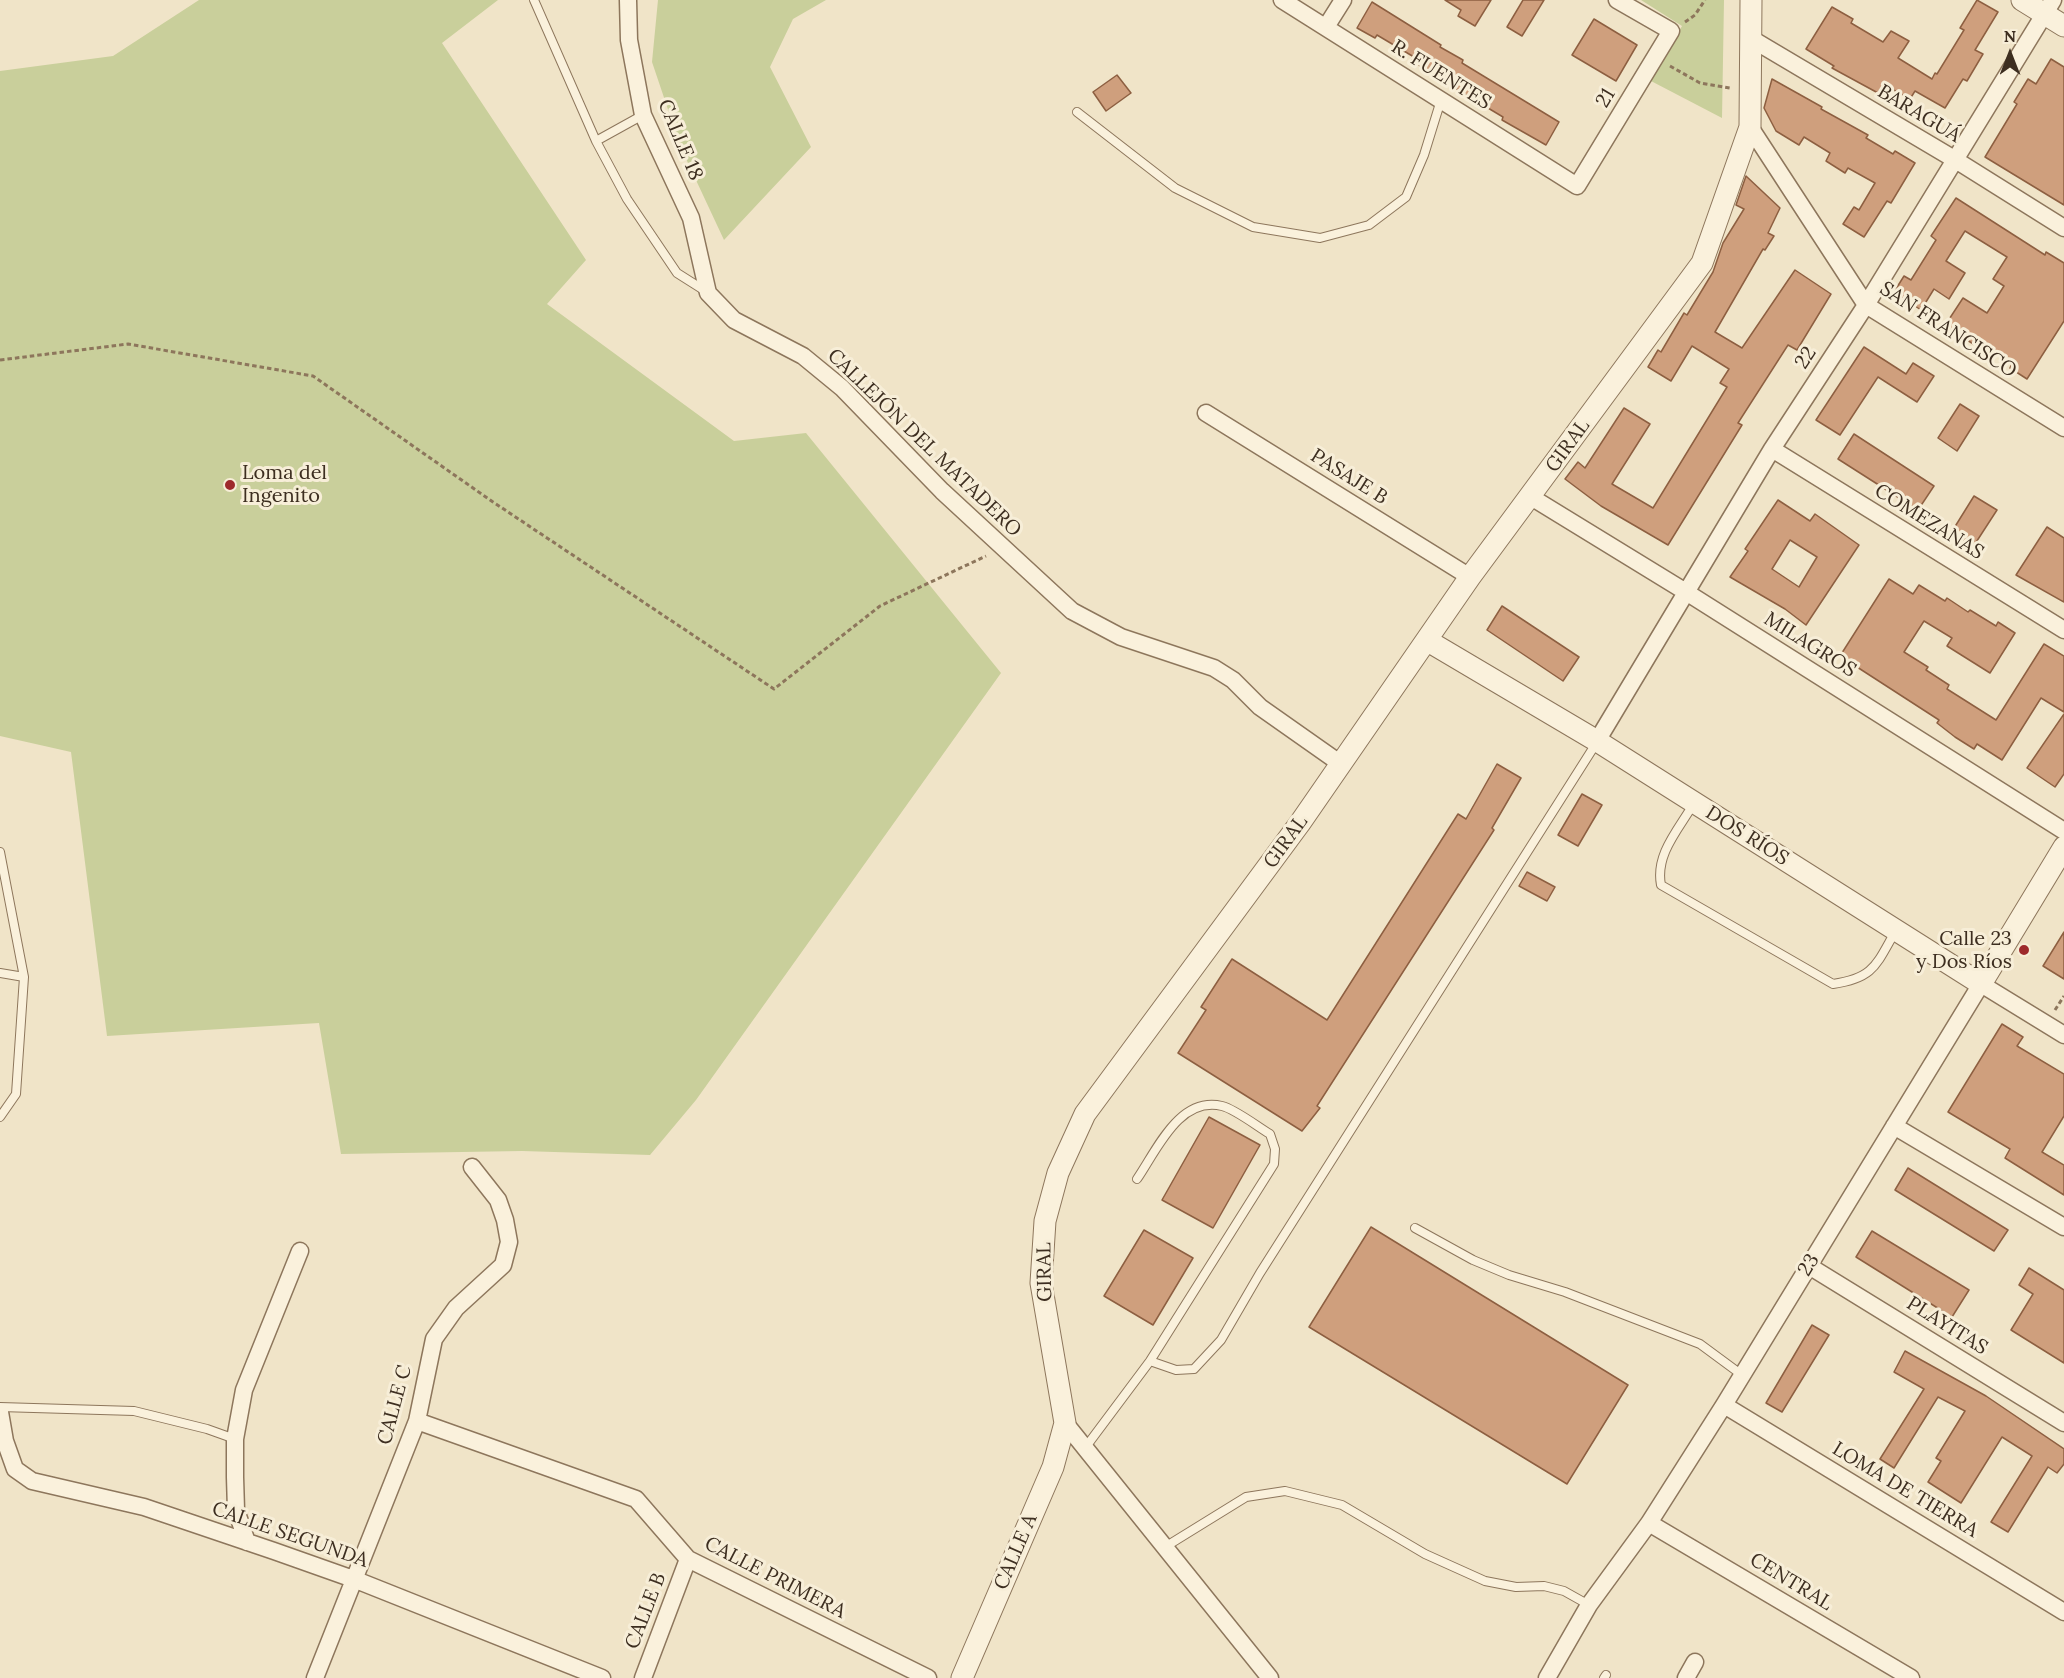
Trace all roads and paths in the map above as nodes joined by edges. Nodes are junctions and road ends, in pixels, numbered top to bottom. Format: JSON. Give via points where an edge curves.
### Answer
{"nodes":[{"id":1,"x":534,"y":0,"type":"edge"},
{"id":2,"x":628,"y":0,"type":"edge"},
{"id":3,"x":1282,"y":0,"type":"edge"},
{"id":4,"x":1343,"y":0,"type":"edge"},
{"id":5,"x":1617,"y":0,"type":"edge"},
{"id":6,"x":1705,"y":0,"type":"edge"},
{"id":7,"x":1751,"y":0,"type":"edge"},
{"id":8,"x":2022,"y":0,"type":"edge"},
{"id":9,"x":2048,"y":7,"type":"edge"},
{"id":10,"x":2064,"y":26,"type":"edge"},
{"id":11,"x":1326,"y":27,"type":"junction"},
{"id":12,"x":1671,"y":32,"type":"junction"},
{"id":13,"x":1750,"y":38,"type":"junction"},
{"id":14,"x":1656,"y":57,"type":"junction"},
{"id":15,"x":1750,"y":91,"type":"junction"},
{"id":16,"x":1441,"y":100,"type":"junction"},
{"id":17,"x":1077,"y":112,"type":"dead end"},
{"id":18,"x":643,"y":115,"type":"junction"},
{"id":19,"x":1750,"y":127,"type":"junction"},
{"id":20,"x":596,"y":141,"type":"junction"},
{"id":21,"x":1954,"y":159,"type":"junction"},
{"id":22,"x":1577,"y":186,"type":"joint"},
{"id":23,"x":2064,"y":228,"type":"edge"},
{"id":24,"x":708,"y":293,"type":"junction"},
{"id":25,"x":1866,"y":305,"type":"junction"},
{"id":26,"x":0,"y":360,"type":"edge"},
{"id":27,"x":1206,"y":413,"type":"dead end"},
{"id":28,"x":2064,"y":428,"type":"edge"},
{"id":29,"x":1772,"y":449,"type":"junction"},
{"id":30,"x":1531,"y":497,"type":"junction"},
{"id":31,"x":1002,"y":549,"type":"junction"},
{"id":32,"x":1470,"y":577,"type":"junction"},
{"id":33,"x":1686,"y":591,"type":"junction"},
{"id":34,"x":2064,"y":630,"type":"edge"},
{"id":35,"x":1428,"y":641,"type":"junction"},
{"id":36,"x":1598,"y":741,"type":"junction"},
{"id":37,"x":1341,"y":764,"type":"junction"},
{"id":38,"x":1695,"y":803,"type":"junction"},
{"id":39,"x":2064,"y":831,"type":"edge"},
{"id":40,"x":2064,"y":847,"type":"edge"},
{"id":41,"x":0,"y":852,"type":"edge"},
{"id":42,"x":1896,"y":930,"type":"junction"},
{"id":43,"x":0,"y":973,"type":"edge"},
{"id":44,"x":24,"y":977,"type":"junction"},
{"id":45,"x":1981,"y":984,"type":"junction"},
{"id":46,"x":2064,"y":1035,"type":"edge"},
{"id":47,"x":0,"y":1117,"type":"edge"},
{"id":48,"x":1894,"y":1126,"type":"junction"},
{"id":49,"x":472,"y":1167,"type":"dead end"},
{"id":50,"x":1137,"y":1179,"type":"dead end"},
{"id":51,"x":2064,"y":1227,"type":"edge"},
{"id":52,"x":1415,"y":1228,"type":"dead end"},
{"id":53,"x":300,"y":1251,"type":"dead end"},
{"id":54,"x":1809,"y":1266,"type":"junction"},
{"id":55,"x":1150,"y":1361,"type":"junction"},
{"id":56,"x":1742,"y":1375,"type":"junction"},
{"id":57,"x":1724,"y":1405,"type":"junction"},
{"id":58,"x":0,"y":1407,"type":"edge"},
{"id":59,"x":0,"y":1412,"type":"edge"},
{"id":60,"x":417,"y":1421,"type":"junction"},
{"id":61,"x":1065,"y":1423,"type":"junction"},
{"id":62,"x":2064,"y":1423,"type":"edge"},
{"id":63,"x":235,"y":1439,"type":"junction"},
{"id":64,"x":1085,"y":1448,"type":"junction"},
{"id":65,"x":1649,"y":1523,"type":"junction"},
{"id":66,"x":247,"y":1542,"type":"junction"},
{"id":67,"x":1164,"y":1548,"type":"junction"},
{"id":68,"x":688,"y":1558,"type":"junction"},
{"id":69,"x":356,"y":1580,"type":"junction"},
{"id":70,"x":1589,"y":1605,"type":"junction"},
{"id":71,"x":2064,"y":1612,"type":"edge"},
{"id":72,"x":1695,"y":1662,"type":"dead end"},
{"id":73,"x":315,"y":1678,"type":"edge"},
{"id":74,"x":602,"y":1678,"type":"edge"},
{"id":75,"x":643,"y":1678,"type":"edge"},
{"id":76,"x":928,"y":1678,"type":"edge"},
{"id":77,"x":962,"y":1678,"type":"edge"},
{"id":78,"x":1270,"y":1678,"type":"edge"},
{"id":79,"x":1547,"y":1678,"type":"edge"},
{"id":80,"x":1686,"y":1678,"type":"edge"},
{"id":81,"x":1911,"y":1678,"type":"edge"}],
"edges":[{"from":1,"to":20,"type":"lane","name":"CALLEJÓN DEL MATADERO"},
{"from":2,"to":18,"type":"street","name":"CALLE 18","via":[[629,40]]},
{"from":3,"to":11,"type":"street","name":"R. FUENTES"},
{"from":4,"to":11,"type":"street"},
{"from":5,"to":12,"type":"street"},
{"from":6,"to":12,"type":"path","via":[[1695,15]]},
{"from":7,"to":13,"type":"street","name":"GIRAL"},
{"from":8,"to":9,"type":"street"},
{"from":9,"to":10,"type":"street"},
{"from":9,"to":21,"type":"street","name":"22"},
{"from":11,"to":16,"type":"street","name":"R. FUENTES"},
{"from":12,"to":14,"type":"street","name":"21"},
{"from":13,"to":15,"type":"street","name":"GIRAL"},
{"from":13,"to":21,"type":"street","name":"BARAGUÁ"},
{"from":14,"to":15,"type":"path","via":[[1700,83]]},
{"from":14,"to":22,"type":"street","name":"21"},
{"from":15,"to":19,"type":"street","name":"GIRAL"},
{"from":16,"to":17,"type":"lane","via":[[1406,197],[1369,225],[1320,238],[1253,227],[1175,188]]},
{"from":16,"to":22,"type":"street","name":"R. FUENTES"},
{"from":18,"to":20,"type":"lane"},
{"from":18,"to":24,"type":"street","name":"CALLE 18","via":[[691,218]]},
{"from":19,"to":25,"type":"street","name":"SAN FRANCISCO"},
{"from":19,"to":30,"type":"street","name":"GIRAL","via":[[1702,263]]},
{"from":20,"to":24,"type":"lane","name":"CALLEJÓN DEL MATADERO","via":[[627,199],[678,273]]},
{"from":21,"to":23,"type":"street","name":"BARAGUÁ"},
{"from":21,"to":25,"type":"street","name":"22"},
{"from":24,"to":31,"type":"street","name":"CALLEJÓN DEL MATADERO","via":[[734,320],[803,356],[842,388]]},
{"from":25,"to":28,"type":"street","name":"SAN FRANCISCO"},
{"from":25,"to":29,"type":"street","name":"22"},
{"from":26,"to":31,"type":"path","via":[[128,344],[313,376],[493,502],[774,689],[880,606]]},
{"from":27,"to":32,"type":"street","name":"PASAJE B"},
{"from":29,"to":33,"type":"street","name":"22"},
{"from":29,"to":34,"type":"street","name":"COMEZANAS"},
{"from":30,"to":32,"type":"street","name":"GIRAL"},
{"from":30,"to":33,"type":"street","name":"MILAGROS"},
{"from":31,"to":37,"type":"street","name":"CALLEJÓN DEL MATADERO","via":[[1072,611],[1120,638],[1214,668],[1233,680],[1260,707]]},
{"from":32,"to":35,"type":"street","name":"GIRAL"},
{"from":33,"to":36,"type":"street","name":"22"},
{"from":33,"to":39,"type":"street","name":"MILAGROS"},
{"from":35,"to":36,"type":"street","name":"DOS RÍOS"},
{"from":35,"to":37,"type":"street","name":"GIRAL"},
{"from":36,"to":38,"type":"street","name":"DOS RÍOS"},
{"from":36,"to":55,"type":"lane","via":[[1221,1340],[1194,1369],[1176,1370]]},
{"from":37,"to":61,"type":"street","name":"GIRAL","via":[[1085,1114],[1058,1173],[1046,1221],[1041,1283]]},
{"from":38,"to":42,"type":"street","name":"DOS RÍOS"},
{"from":38,"to":42,"type":"lane","via":[[1661,858],[1661,885],[1833,984],[1853,981],[1873,970]]},
{"from":40,"to":45,"type":"street","name":"23"},
{"from":41,"to":44,"type":"lane"},
{"from":42,"to":45,"type":"street","name":"DOS RÍOS"},
{"from":43,"to":44,"type":"lane"},
{"from":44,"to":47,"type":"lane","via":[[16,1094]]},
{"from":45,"to":46,"type":"street","name":"DOS RÍOS"},
{"from":45,"to":48,"type":"street","name":"23"},
{"from":48,"to":51,"type":"street"},
{"from":48,"to":54,"type":"street","name":"23"},
{"from":49,"to":60,"type":"street","name":"CALLE C","via":[[498,1200],[509,1242],[503,1265],[456,1308],[434,1339]]},
{"from":50,"to":55,"type":"lane","via":[[1181,1115],[1196,1106],[1223,1106],[1270,1134],[1275,1149],[1274,1164]]},
{"from":52,"to":56,"type":"lane","via":[[1509,1275],[1700,1344]]},
{"from":53,"to":63,"type":"street","via":[[244,1390]]},
{"from":54,"to":56,"type":"street","name":"23"},
{"from":54,"to":62,"type":"street","name":"PLAYITAS"},
{"from":55,"to":64,"type":"lane"},
{"from":56,"to":57,"type":"street","name":"23"},
{"from":57,"to":65,"type":"street","name":"23"},
{"from":57,"to":71,"type":"street","name":"LOMA DE TIERRA"},
{"from":58,"to":63,"type":"lane","via":[[134,1411]]},
{"from":59,"to":66,"type":"street","name":"CALLE SEGUNDA","via":[[15,1469],[32,1481],[144,1507]]},
{"from":60,"to":68,"type":"street","name":"CALLE PRIMERA","via":[[636,1499]]},
{"from":60,"to":69,"type":"street","name":"CALLE C"},
{"from":61,"to":64,"type":"street","name":"GIRAL"},
{"from":61,"to":77,"type":"street","name":"CALLE A","via":[[1053,1467]]},
{"from":63,"to":66,"type":"street","via":[[236,1510]]},
{"from":64,"to":67,"type":"street","name":"GIRAL"},
{"from":65,"to":70,"type":"street","name":"23"},
{"from":65,"to":81,"type":"street","name":"CENTRAL"},
{"from":66,"to":69,"type":"street","name":"CALLE SEGUNDA"},
{"from":67,"to":70,"type":"lane","via":[[1246,1497],[1285,1491],[1342,1505],[1425,1554],[1485,1581],[1516,1587],[1544,1586],[1564,1591]]},
{"from":67,"to":78,"type":"street","name":"GIRAL"},
{"from":68,"to":75,"type":"street","name":"CALLE B"},
{"from":68,"to":76,"type":"street","name":"CALLE PRIMERA"},
{"from":69,"to":73,"type":"street","name":"CALLE C"},
{"from":69,"to":74,"type":"street","name":"CALLE SEGUNDA"},
{"from":70,"to":79,"type":"street","name":"23"},
{"from":72,"to":80,"type":"street"}]}
